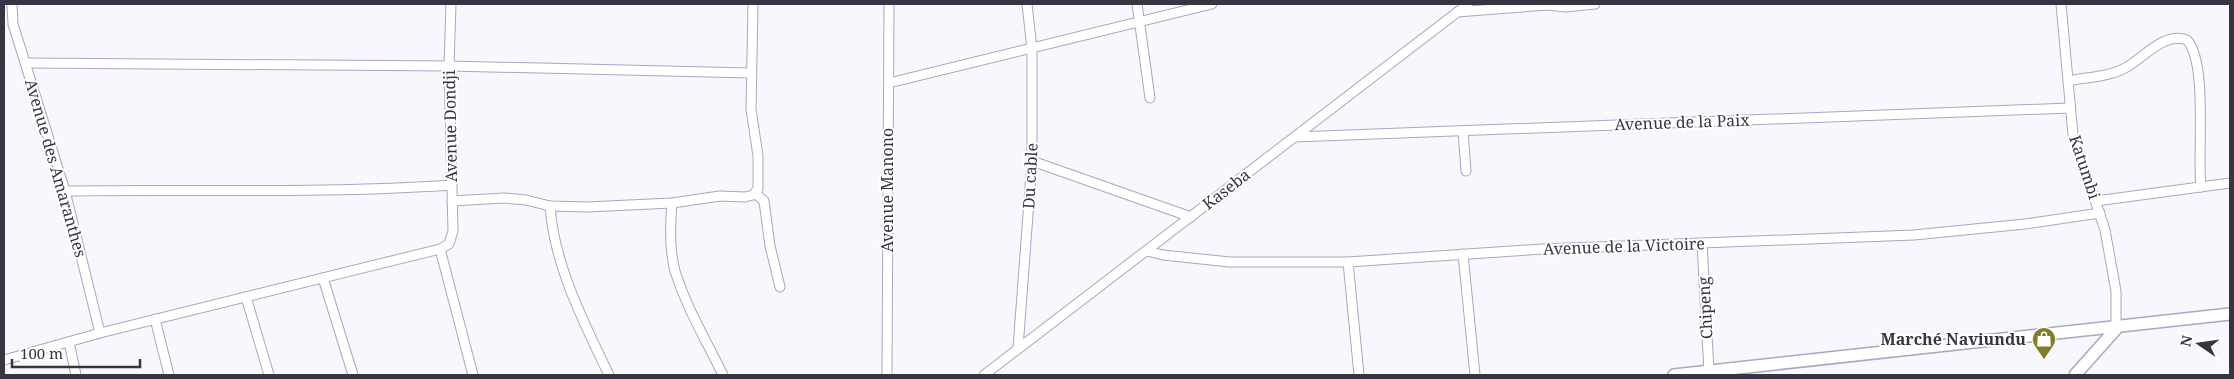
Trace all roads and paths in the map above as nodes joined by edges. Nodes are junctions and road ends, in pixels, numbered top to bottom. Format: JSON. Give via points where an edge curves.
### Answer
{"nodes":[{"id":1,"x":12,"y":4,"type":"edge"},
{"id":2,"x":451,"y":4,"type":"edge"},
{"id":3,"x":753,"y":4,"type":"edge"},
{"id":4,"x":889,"y":4,"type":"edge"},
{"id":5,"x":1027,"y":4,"type":"edge"},
{"id":6,"x":1137,"y":4,"type":"edge"},
{"id":7,"x":1212,"y":4,"type":"edge"},
{"id":8,"x":1468,"y":4,"type":"edge"},
{"id":9,"x":1595,"y":4,"type":"edge"},
{"id":10,"x":2061,"y":4,"type":"edge"},
{"id":11,"x":1457,"y":12,"type":"junction"},
{"id":12,"x":1138,"y":24,"type":"junction"},
{"id":13,"x":1032,"y":49,"type":"junction"},
{"id":14,"x":26,"y":63,"type":"junction"},
{"id":15,"x":448,"y":66,"type":"junction"},
{"id":16,"x":751,"y":73,"type":"junction"},
{"id":17,"x":2068,"y":81,"type":"junction"},
{"id":18,"x":889,"y":83,"type":"junction"},
{"id":19,"x":1150,"y":98,"type":"dead end"},
{"id":20,"x":2070,"y":108,"type":"junction"},
{"id":21,"x":1463,"y":131,"type":"junction"},
{"id":22,"x":1295,"y":137,"type":"junction"},
{"id":23,"x":1032,"y":161,"type":"junction"},
{"id":24,"x":1466,"y":171,"type":"dead end"},
{"id":25,"x":2230,"y":184,"type":"edge"},
{"id":26,"x":452,"y":185,"type":"junction"},
{"id":27,"x":2201,"y":188,"type":"junction"},
{"id":28,"x":65,"y":191,"type":"junction"},
{"id":29,"x":756,"y":194,"type":"junction"},
{"id":30,"x":2096,"y":200,"type":"junction"},
{"id":31,"x":452,"y":201,"type":"junction"},
{"id":32,"x":672,"y":203,"type":"junction"},
{"id":33,"x":550,"y":206,"type":"junction"},
{"id":34,"x":2100,"y":213,"type":"junction"},
{"id":35,"x":1191,"y":217,"type":"junction"},
{"id":36,"x":1702,"y":244,"type":"junction"},
{"id":37,"x":442,"y":248,"type":"junction"},
{"id":38,"x":1147,"y":251,"type":"junction"},
{"id":39,"x":1463,"y":254,"type":"junction"},
{"id":40,"x":1348,"y":262,"type":"junction"},
{"id":41,"x":323,"y":278,"type":"junction"},
{"id":42,"x":780,"y":287,"type":"dead end"},
{"id":43,"x":246,"y":297,"type":"junction"},
{"id":44,"x":2230,"y":314,"type":"edge"},
{"id":45,"x":155,"y":319,"type":"junction"},
{"id":46,"x":2116,"y":329,"type":"junction"},
{"id":47,"x":100,"y":333,"type":"junction"},
{"id":48,"x":68,"y":342,"type":"junction"},
{"id":49,"x":1018,"y":348,"type":"junction"},
{"id":50,"x":4,"y":360,"type":"edge"},
{"id":51,"x":1709,"y":371,"type":"junction"},
{"id":52,"x":76,"y":375,"type":"edge"},
{"id":53,"x":169,"y":375,"type":"edge"},
{"id":54,"x":268,"y":375,"type":"edge"},
{"id":55,"x":353,"y":375,"type":"edge"},
{"id":56,"x":473,"y":375,"type":"edge"},
{"id":57,"x":609,"y":375,"type":"edge"},
{"id":58,"x":723,"y":375,"type":"edge"},
{"id":59,"x":887,"y":375,"type":"edge"},
{"id":60,"x":984,"y":375,"type":"edge"},
{"id":61,"x":1359,"y":375,"type":"edge"},
{"id":62,"x":1475,"y":375,"type":"edge"},
{"id":63,"x":1674,"y":375,"type":"edge"},
{"id":64,"x":1679,"y":375,"type":"edge"},
{"id":65,"x":2075,"y":375,"type":"edge"}],
"edges":[{"from":1,"to":14,"type":"street","name":"Avenue des Amaranthes","via":[[13,24]]},
{"from":2,"to":15,"type":"street","name":"Avenue Dondji"},
{"from":3,"to":16,"type":"street"},
{"from":4,"to":18,"type":"street","name":"Avenue Manono"},
{"from":5,"to":13,"type":"street","name":"Du cable"},
{"from":6,"to":12,"type":"street"},
{"from":7,"to":12,"type":"street"},
{"from":8,"to":11,"type":"street","name":"Kaseba"},
{"from":9,"to":11,"type":"street"},
{"from":10,"to":17,"type":"street","name":"Katumbi"},
{"from":11,"to":22,"type":"street","name":"Kaseba"},
{"from":12,"to":13,"type":"street"},
{"from":12,"to":19,"type":"street"},
{"from":13,"to":18,"type":"street"},
{"from":13,"to":23,"type":"street","name":"Du cable"},
{"from":14,"to":15,"type":"street"},
{"from":14,"to":28,"type":"street","name":"Avenue des Amaranthes"},
{"from":15,"to":16,"type":"street"},
{"from":15,"to":26,"type":"street","name":"Avenue Dondji"},
{"from":16,"to":29,"type":"street","via":[[751,109],[758,156]]},
{"from":17,"to":20,"type":"street","name":"Katumbi"},
{"from":17,"to":27,"type":"street","via":[[2124,69],[2171,38],[2187,40],[2194,50],[2199,80],[2198,166]]},
{"from":18,"to":59,"type":"street","name":"Avenue Manono"},
{"from":20,"to":21,"type":"street","name":"Avenue de la Paix"},
{"from":20,"to":30,"type":"street","name":"Katumbi","via":[[2073,135]]},
{"from":21,"to":22,"type":"street","name":"Avenue de la Paix"},
{"from":21,"to":24,"type":"street"},
{"from":22,"to":35,"type":"street","name":"Kaseba"},
{"from":23,"to":35,"type":"street"},
{"from":23,"to":49,"type":"street","name":"Du cable"},
{"from":25,"to":27,"type":"street"},
{"from":26,"to":28,"type":"street","via":[[362,191]]},
{"from":26,"to":31,"type":"street","name":"Avenue Dondji"},
{"from":27,"to":30,"type":"street"},
{"from":28,"to":47,"type":"street","name":"Avenue des Amaranthes"},
{"from":29,"to":32,"type":"street","via":[[745,198],[720,196]]},
{"from":29,"to":42,"type":"street","via":[[764,201]]},
{"from":30,"to":34,"type":"street","name":"Katumbi"},
{"from":31,"to":33,"type":"street","via":[[504,198]]},
{"from":31,"to":37,"type":"street","name":"Avenue Dondji","via":[[453,235]]},
{"from":32,"to":33,"type":"street"},
{"from":32,"to":58,"type":"street","via":[[671,238],[675,272]]},
{"from":33,"to":57,"type":"street","via":[[556,240],[577,305]]},
{"from":34,"to":36,"type":"street","name":"Avenue de la Victoire","via":[[1914,235]]},
{"from":34,"to":46,"type":"street","name":"Katumbi","via":[[2116,292]]},
{"from":35,"to":38,"type":"street","name":"Kaseba"},
{"from":36,"to":39,"type":"street","name":"Avenue de la Victoire"},
{"from":36,"to":51,"type":"street","name":"Chipeng"},
{"from":37,"to":41,"type":"street"},
{"from":37,"to":56,"type":"street"},
{"from":38,"to":40,"type":"street","name":"Avenue de la Victoire","via":[[1230,262]]},
{"from":38,"to":49,"type":"street","name":"Kaseba"},
{"from":39,"to":40,"type":"street","name":"Avenue de la Victoire"},
{"from":39,"to":62,"type":"street"},
{"from":40,"to":61,"type":"street"},
{"from":41,"to":43,"type":"street"},
{"from":41,"to":55,"type":"street"},
{"from":43,"to":45,"type":"street"},
{"from":43,"to":54,"type":"street"},
{"from":44,"to":46,"type":"street"},
{"from":45,"to":47,"type":"street"},
{"from":45,"to":53,"type":"street"},
{"from":46,"to":51,"type":"street"},
{"from":46,"to":65,"type":"street"},
{"from":47,"to":48,"type":"street"},
{"from":48,"to":50,"type":"street"},
{"from":48,"to":52,"type":"street"},
{"from":49,"to":60,"type":"street","name":"Kaseba"},
{"from":51,"to":64,"type":"street"},
{"from":63,"to":64,"type":"street"}]}
